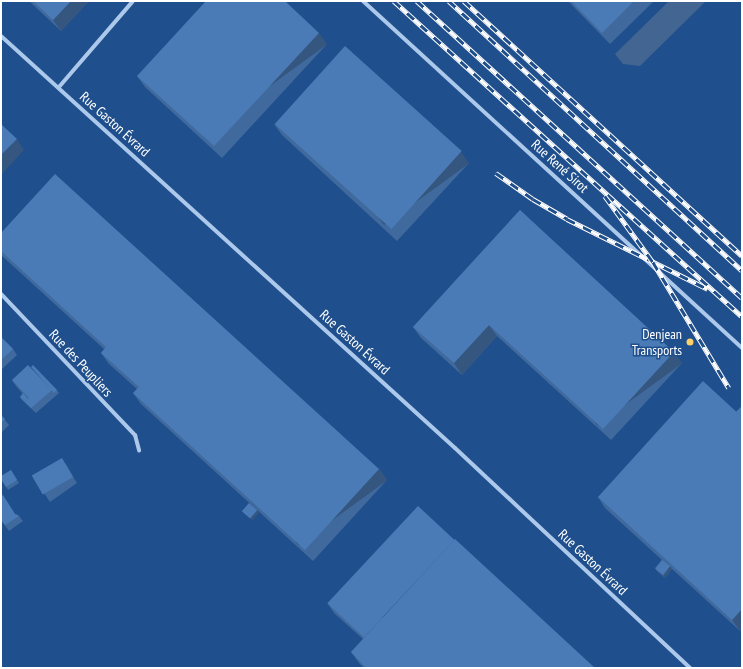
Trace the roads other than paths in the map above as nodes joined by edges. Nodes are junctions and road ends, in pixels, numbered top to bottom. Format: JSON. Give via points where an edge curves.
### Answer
{"nodes":[{"id":1,"x":133,"y":1,"type":"edge"},
{"id":2,"x":363,"y":1,"type":"edge"},
{"id":3,"x":1,"y":36,"type":"edge"},
{"id":4,"x":59,"y":87,"type":"junction"},
{"id":5,"x":1,"y":294,"type":"edge"},
{"id":6,"x":742,"y":348,"type":"edge"},
{"id":7,"x":139,"y":450,"type":"dead end"},
{"id":8,"x":690,"y":668,"type":"edge"}],
"edges":[{"from":1,"to":4,"type":"street"},
{"from":2,"to":6,"type":"street","name":"Rue René Sirot"},
{"from":3,"to":4,"type":"street","name":"Rue Gaston Évrard"},
{"from":4,"to":8,"type":"street","name":"Rue Gaston Évrard","via":[[455,448]]},
{"from":5,"to":7,"type":"street","name":"Rue des Peupliers","via":[[134,436]]}]}
